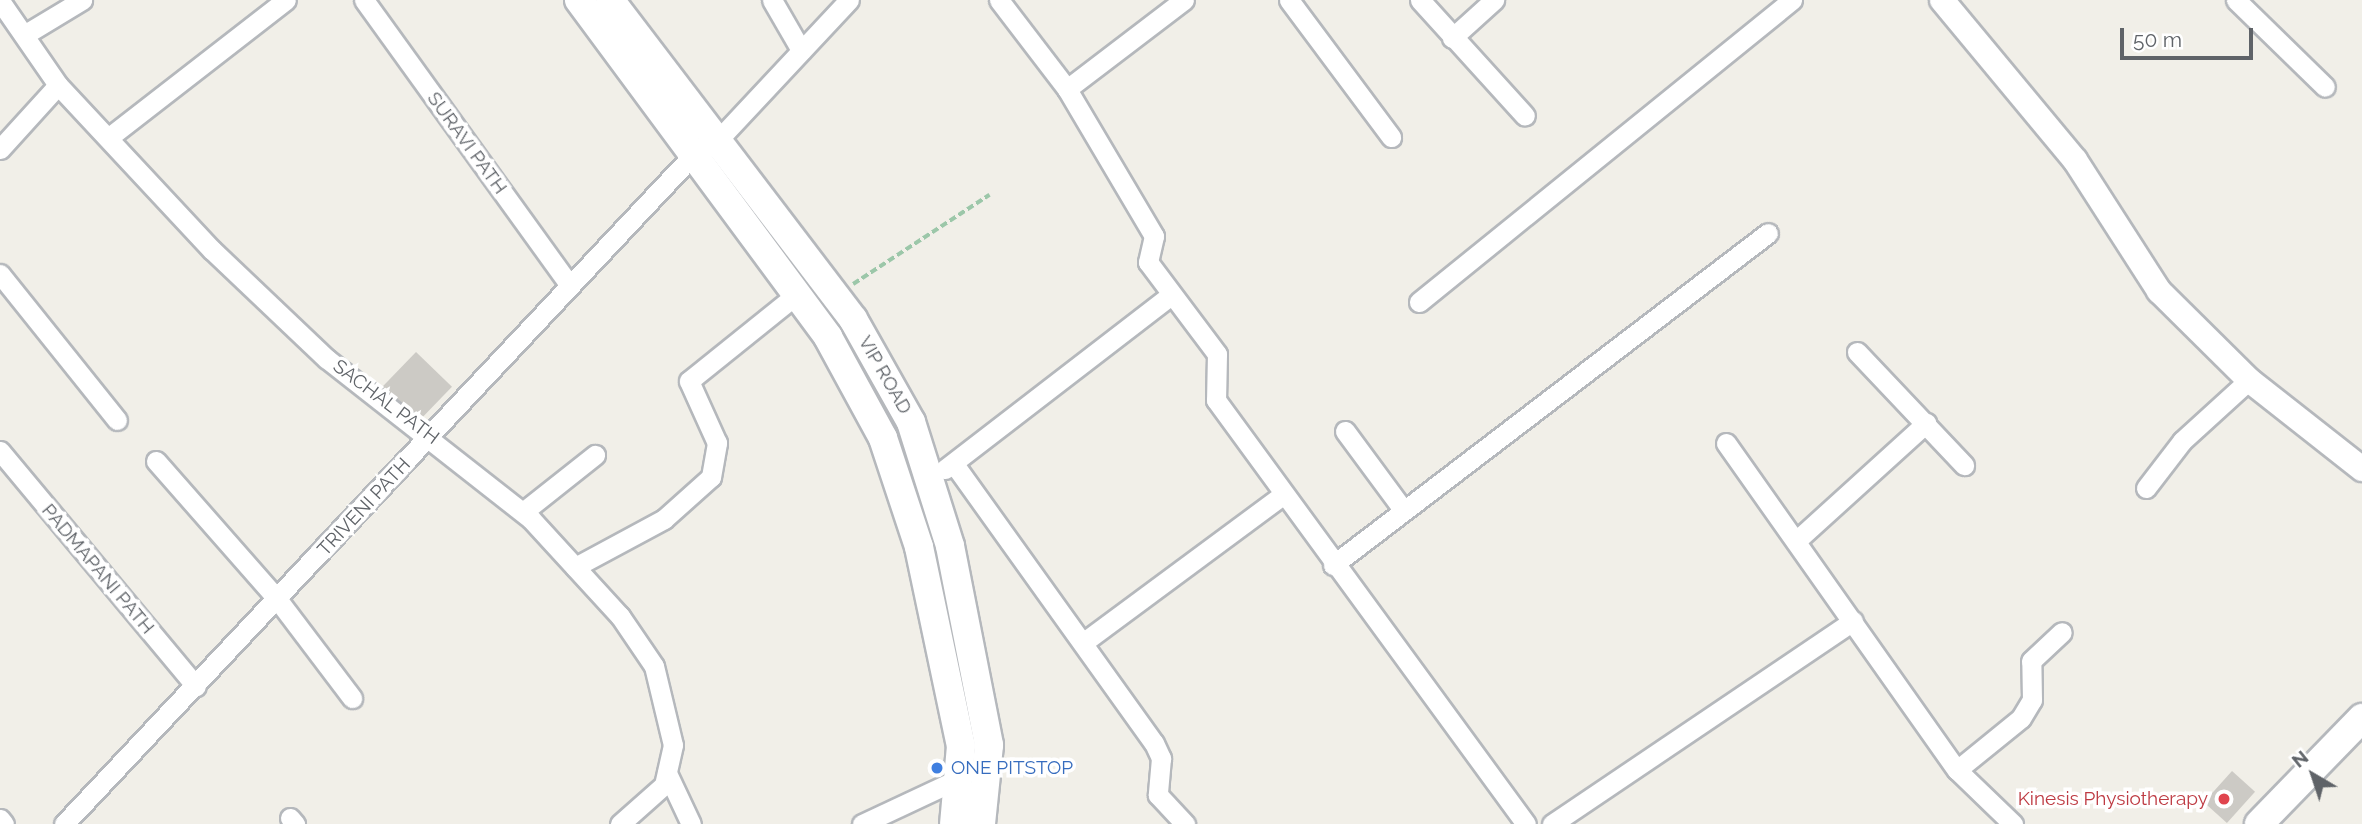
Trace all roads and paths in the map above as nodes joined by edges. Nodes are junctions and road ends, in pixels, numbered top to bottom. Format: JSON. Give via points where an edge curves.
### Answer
{"nodes":[{"id":1,"x":82,"y":0,"type":"edge"},
{"id":2,"x":286,"y":0,"type":"edge"},
{"id":3,"x":364,"y":0,"type":"edge"},
{"id":4,"x":579,"y":0,"type":"edge"},
{"id":5,"x":610,"y":0,"type":"edge"},
{"id":6,"x":772,"y":0,"type":"edge"},
{"id":7,"x":849,"y":0,"type":"edge"},
{"id":8,"x":999,"y":0,"type":"edge"},
{"id":9,"x":1184,"y":0,"type":"edge"},
{"id":10,"x":1289,"y":0,"type":"edge"},
{"id":11,"x":1420,"y":0,"type":"edge"},
{"id":12,"x":1494,"y":0,"type":"edge"},
{"id":13,"x":1792,"y":0,"type":"edge"},
{"id":14,"x":1942,"y":0,"type":"edge"},
{"id":15,"x":2236,"y":0,"type":"edge"},
{"id":16,"x":0,"y":1,"type":"edge"},
{"id":17,"x":24,"y":35,"type":"junction"},
{"id":18,"x":1452,"y":38,"type":"junction"},
{"id":19,"x":801,"y":50,"type":"junction"},
{"id":20,"x":58,"y":85,"type":"junction"},
{"id":21,"x":2325,"y":87,"type":"dead end"},
{"id":22,"x":1067,"y":89,"type":"junction"},
{"id":23,"x":1525,"y":116,"type":"dead end"},
{"id":24,"x":1391,"y":137,"type":"dead end"},
{"id":25,"x":108,"y":138,"type":"junction"},
{"id":26,"x":717,"y":141,"type":"junction"},
{"id":27,"x":0,"y":149,"type":"edge"},
{"id":28,"x":690,"y":158,"type":"junction"},
{"id":29,"x":989,"y":195,"type":"dead end"},
{"id":30,"x":1768,"y":233,"type":"dead end"},
{"id":31,"x":0,"y":274,"type":"edge"},
{"id":32,"x":570,"y":286,"type":"junction"},
{"id":33,"x":851,"y":286,"type":"dead end"},
{"id":34,"x":796,"y":295,"type":"junction"},
{"id":35,"x":1171,"y":295,"type":"junction"},
{"id":36,"x":1419,"y":302,"type":"dead end"},
{"id":37,"x":1857,"y":352,"type":"dead end"},
{"id":38,"x":2249,"y":380,"type":"junction"},
{"id":39,"x":117,"y":420,"type":"dead end"},
{"id":40,"x":1926,"y":423,"type":"junction"},
{"id":41,"x":1345,"y":431,"type":"dead end"},
{"id":42,"x":432,"y":435,"type":"junction"},
{"id":43,"x":1726,"y":443,"type":"dead end"},
{"id":44,"x":0,"y":451,"type":"edge"},
{"id":45,"x":595,"y":456,"type":"dead end"},
{"id":46,"x":156,"y":461,"type":"dead end"},
{"id":47,"x":954,"y":464,"type":"junction"},
{"id":48,"x":1964,"y":465,"type":"dead end"},
{"id":49,"x":2362,"y":469,"type":"edge"},
{"id":50,"x":928,"y":478,"type":"junction"},
{"id":51,"x":2146,"y":488,"type":"dead end"},
{"id":52,"x":1283,"y":495,"type":"junction"},
{"id":53,"x":1404,"y":511,"type":"junction"},
{"id":54,"x":523,"y":512,"type":"junction"},
{"id":55,"x":1796,"y":541,"type":"junction"},
{"id":56,"x":1333,"y":565,"type":"junction"},
{"id":57,"x":575,"y":567,"type":"junction"},
{"id":58,"x":278,"y":600,"type":"junction"},
{"id":59,"x":1853,"y":621,"type":"junction"},
{"id":60,"x":2062,"y":632,"type":"dead end"},
{"id":61,"x":1084,"y":642,"type":"junction"},
{"id":62,"x":196,"y":686,"type":"junction"},
{"id":63,"x":352,"y":698,"type":"dead end"},
{"id":64,"x":2362,"y":718,"type":"edge"},
{"id":65,"x":2362,"y":740,"type":"edge"},
{"id":66,"x":1957,"y":770,"type":"junction"},
{"id":67,"x":667,"y":773,"type":"junction"},
{"id":68,"x":958,"y":779,"type":"junction"},
{"id":69,"x":0,"y":819,"type":"edge"},
{"id":70,"x":4,"y":824,"type":"edge"},
{"id":71,"x":64,"y":824,"type":"edge"},
{"id":72,"x":620,"y":824,"type":"edge"},
{"id":73,"x":691,"y":824,"type":"edge"},
{"id":74,"x":862,"y":824,"type":"edge"},
{"id":75,"x":954,"y":824,"type":"edge"},
{"id":76,"x":981,"y":824,"type":"edge"},
{"id":77,"x":1185,"y":824,"type":"edge"},
{"id":78,"x":1526,"y":824,"type":"edge"},
{"id":79,"x":1552,"y":824,"type":"edge"},
{"id":80,"x":2013,"y":824,"type":"edge"},
{"id":81,"x":2259,"y":824,"type":"edge"},
{"id":82,"x":2281,"y":824,"type":"edge"}],
"edges":[{"from":1,"to":17,"type":"street"},
{"from":2,"to":25,"type":"street"},
{"from":3,"to":32,"type":"street","name":"SURAVI PATH"},
{"from":4,"to":28,"type":"main road","name":"VIP ROAD"},
{"from":5,"to":26,"type":"main road","name":"VIP ROAD"},
{"from":6,"to":19,"type":"street"},
{"from":7,"to":19,"type":"street","name":"TRIVENI PATH"},
{"from":8,"to":22,"type":"street"},
{"from":9,"to":22,"type":"street"},
{"from":10,"to":24,"type":"street"},
{"from":11,"to":18,"type":"street"},
{"from":12,"to":18,"type":"street"},
{"from":13,"to":36,"type":"street"},
{"from":14,"to":38,"type":"street","via":[[2075,160],[2159,291]]},
{"from":15,"to":21,"type":"street"},
{"from":16,"to":17,"type":"street","name":"SACHAL PATH"},
{"from":17,"to":20,"type":"street","name":"SACHAL PATH"},
{"from":18,"to":23,"type":"street"},
{"from":19,"to":26,"type":"street","name":"TRIVENI PATH"},
{"from":20,"to":25,"type":"street","name":"SACHAL PATH"},
{"from":20,"to":27,"type":"street"},
{"from":22,"to":35,"type":"street","via":[[1153,236],[1148,262]]},
{"from":25,"to":42,"type":"street","name":"SACHAL PATH","via":[[212,250],[327,359]]},
{"from":26,"to":28,"type":"street","name":"TRIVENI PATH"},
{"from":26,"to":50,"type":"main road","name":"VIP ROAD","via":[[853,319],[911,422]]},
{"from":28,"to":32,"type":"street","name":"TRIVENI PATH"},
{"from":28,"to":34,"type":"main road","name":"VIP ROAD"},
{"from":29,"to":33,"type":"path"},
{"from":30,"to":53,"type":"street"},
{"from":31,"to":39,"type":"street"},
{"from":32,"to":42,"type":"street","name":"TRIVENI PATH"},
{"from":34,"to":57,"type":"street","via":[[689,380],[717,443],[711,477],[664,519]]},
{"from":34,"to":68,"type":"main road","name":"VIP ROAD","via":[[828,337],[883,438],[919,547],[961,746]]},
{"from":35,"to":47,"type":"street"},
{"from":35,"to":52,"type":"street","via":[[1217,354],[1216,400]]},
{"from":37,"to":40,"type":"street"},
{"from":38,"to":49,"type":"street"},
{"from":38,"to":51,"type":"street","via":[[2182,441]]},
{"from":40,"to":48,"type":"street"},
{"from":40,"to":55,"type":"street"},
{"from":41,"to":53,"type":"street"},
{"from":42,"to":54,"type":"street","name":"SACHAL PATH"},
{"from":42,"to":58,"type":"street","name":"TRIVENI PATH"},
{"from":43,"to":55,"type":"street"},
{"from":44,"to":62,"type":"street","name":"PADMAPANI PATH"},
{"from":45,"to":54,"type":"street"},
{"from":46,"to":58,"type":"street"},
{"from":47,"to":50,"type":"street"},
{"from":47,"to":61,"type":"street"},
{"from":50,"to":76,"type":"main road","name":"VIP ROAD","via":[[950,546],[989,744]]},
{"from":52,"to":56,"type":"street"},
{"from":52,"to":61,"type":"street"},
{"from":53,"to":56,"type":"street"},
{"from":54,"to":57,"type":"street","name":"SACHAL PATH"},
{"from":55,"to":59,"type":"street"},
{"from":56,"to":78,"type":"street"},
{"from":57,"to":67,"type":"street","name":"SACHAL PATH","via":[[653,666],[673,745]]},
{"from":58,"to":62,"type":"street","name":"TRIVENI PATH"},
{"from":58,"to":63,"type":"street"},
{"from":59,"to":66,"type":"street"},
{"from":59,"to":79,"type":"street"},
{"from":60,"to":66,"type":"street","via":[[2031,661],[2032,700],[2021,718]]},
{"from":61,"to":77,"type":"street","via":[[1154,743],[1161,758],[1158,795]]},
{"from":62,"to":71,"type":"street","name":"TRIVENI PATH"},
{"from":64,"to":81,"type":"main road"},
{"from":65,"to":82,"type":"main road"},
{"from":66,"to":80,"type":"street"},
{"from":67,"to":72,"type":"street","name":"SACHAL PATH","via":[[664,785]]},
{"from":67,"to":73,"type":"street"},
{"from":68,"to":74,"type":"street"},
{"from":68,"to":75,"type":"main road","name":"VIP ROAD"},
{"from":69,"to":70,"type":"street"}]}
